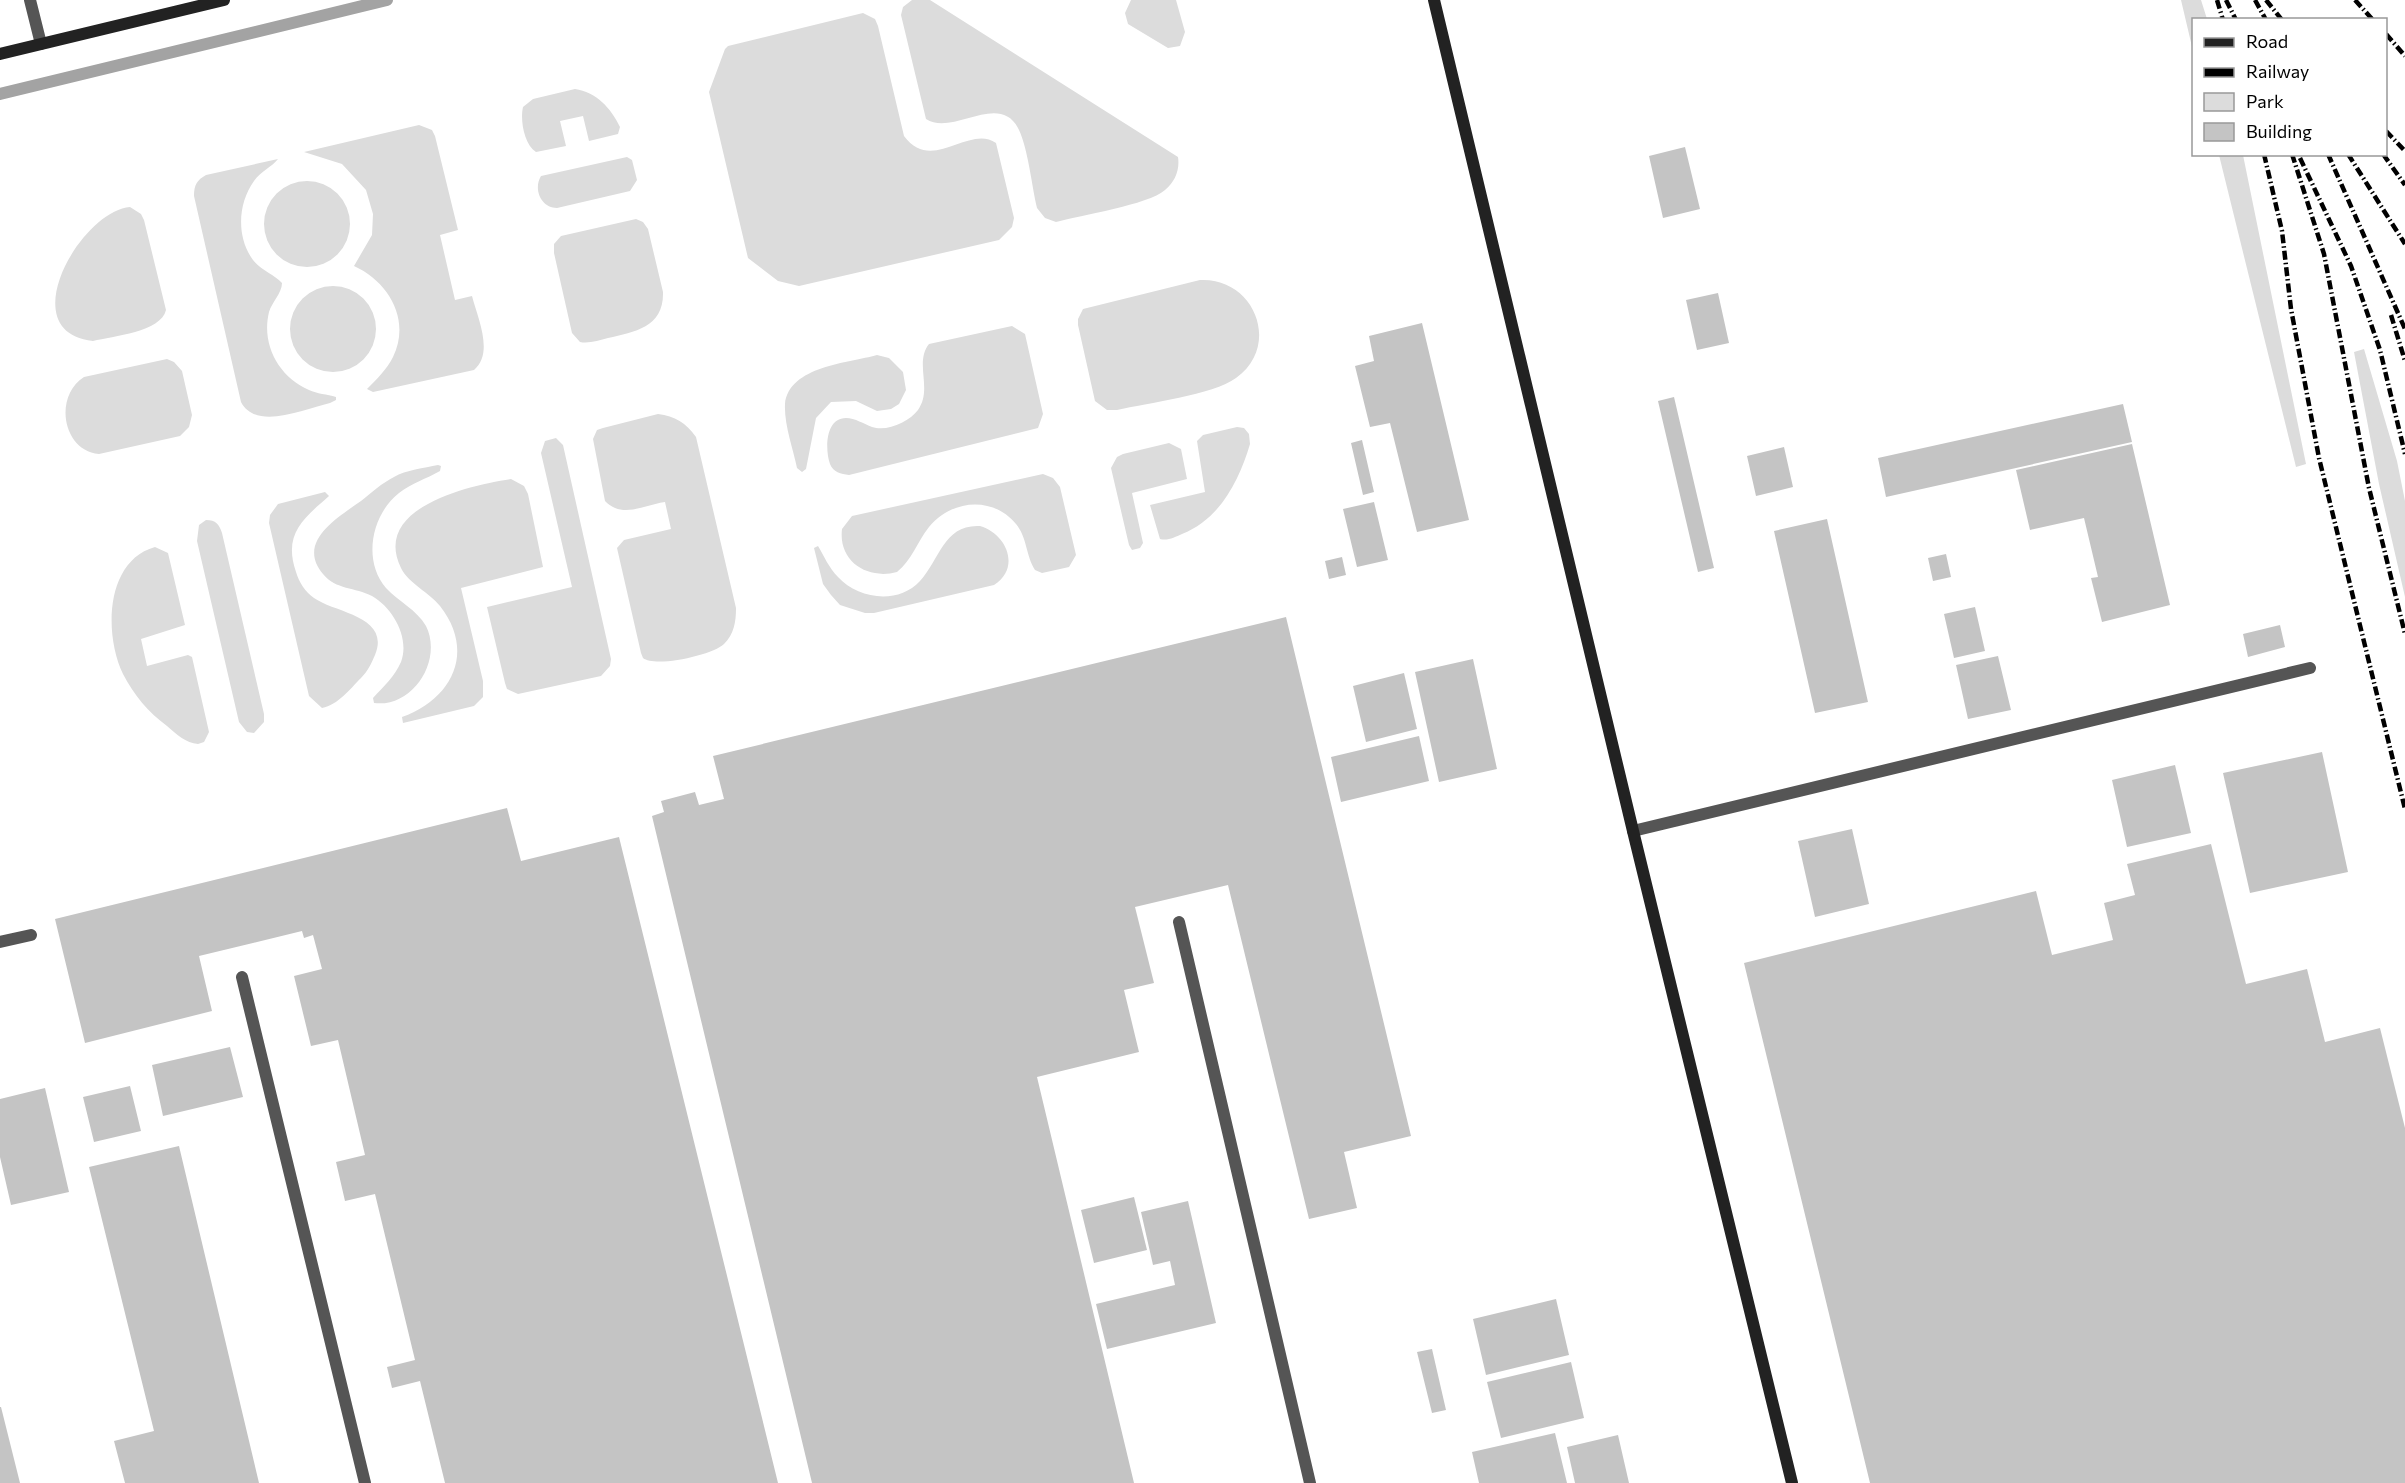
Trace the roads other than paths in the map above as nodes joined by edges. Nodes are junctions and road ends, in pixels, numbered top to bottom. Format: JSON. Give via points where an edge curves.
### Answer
{"nodes":[{"id":1,"x":30,"y":0,"type":"edge"},
{"id":2,"x":224,"y":0,"type":"edge"},
{"id":3,"x":1434,"y":0,"type":"edge"},
{"id":4,"x":40,"y":44,"type":"junction"},
{"id":5,"x":0,"y":54,"type":"edge"},
{"id":6,"x":2310,"y":668,"type":"dead end"},
{"id":7,"x":1633,"y":831,"type":"junction"},
{"id":8,"x":1179,"y":922,"type":"dead end"},
{"id":9,"x":31,"y":935,"type":"dead end"},
{"id":10,"x":0,"y":942,"type":"edge"},
{"id":11,"x":242,"y":977,"type":"dead end"},
{"id":12,"x":365,"y":1483,"type":"edge"},
{"id":13,"x":1310,"y":1483,"type":"edge"},
{"id":14,"x":1792,"y":1483,"type":"edge"}],
"edges":[{"from":1,"to":4,"type":"street"},
{"from":2,"to":4,"type":"street"},
{"from":3,"to":7,"type":"street"},
{"from":4,"to":5,"type":"street"},
{"from":6,"to":7,"type":"street"},
{"from":7,"to":14,"type":"street"},
{"from":8,"to":13,"type":"street"},
{"from":9,"to":10,"type":"street"},
{"from":11,"to":12,"type":"street"}]}
